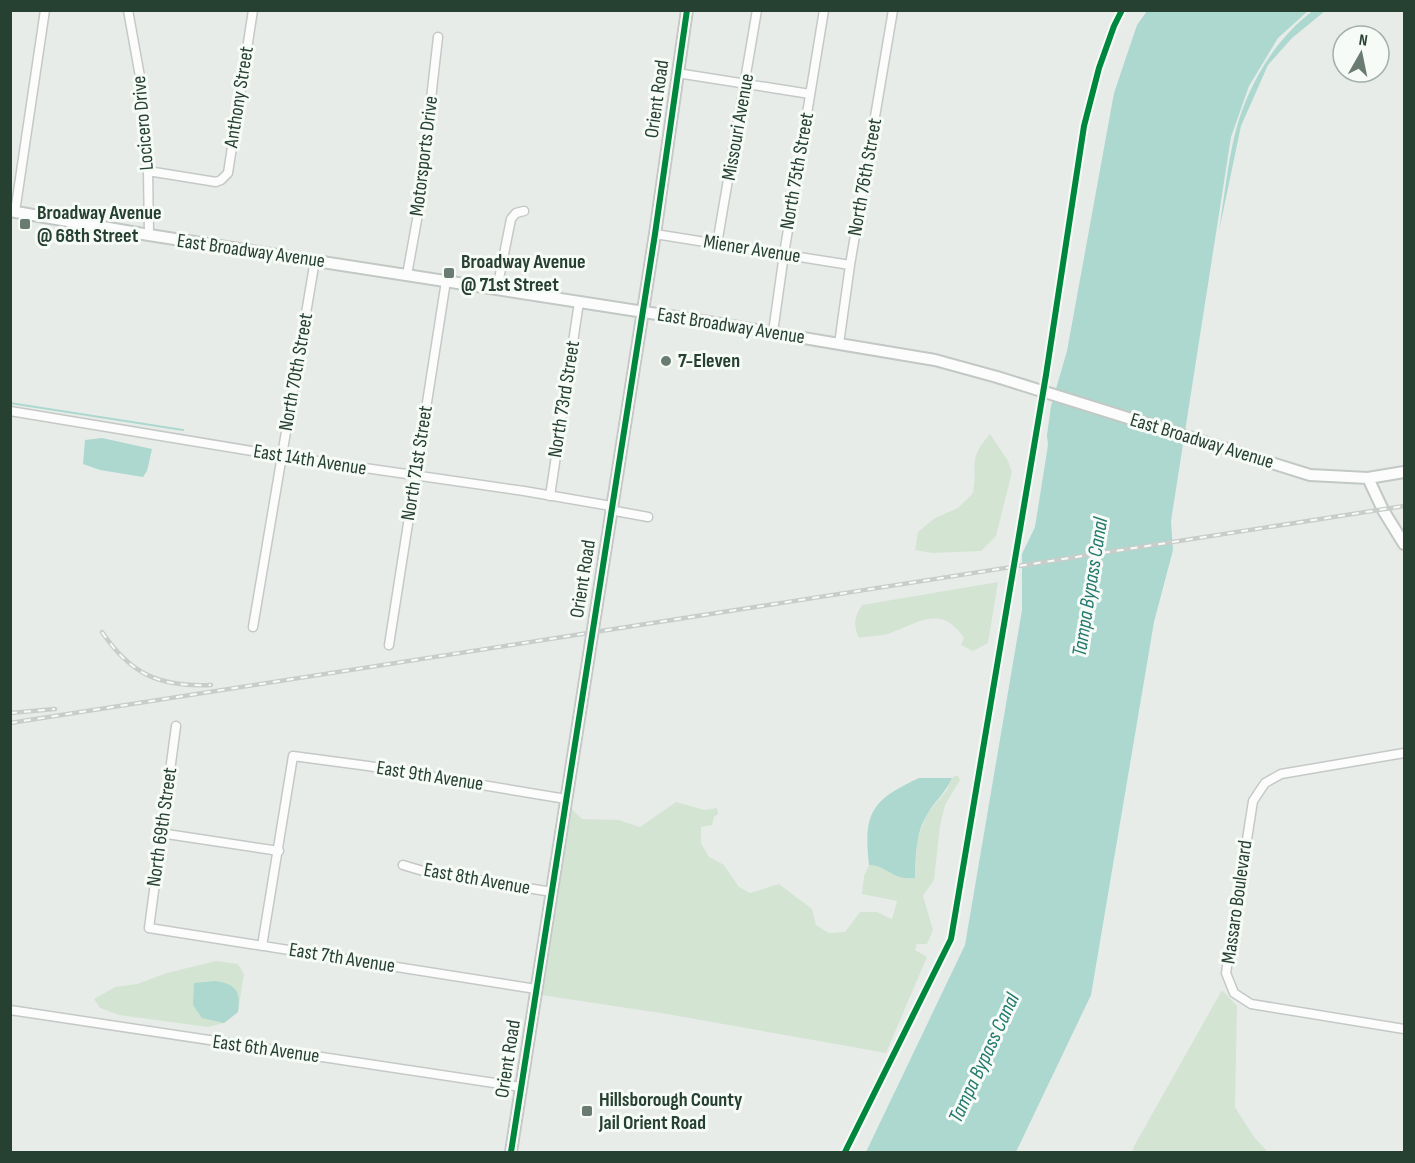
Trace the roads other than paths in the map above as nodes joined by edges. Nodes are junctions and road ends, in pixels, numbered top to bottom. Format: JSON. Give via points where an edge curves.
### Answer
{"nodes":[{"id":1,"x":45,"y":10,"type":"edge"},
{"id":2,"x":128,"y":10,"type":"edge"},
{"id":3,"x":253,"y":10,"type":"edge"},
{"id":4,"x":687,"y":10,"type":"edge"},
{"id":5,"x":756,"y":10,"type":"edge"},
{"id":6,"x":824,"y":10,"type":"edge"},
{"id":7,"x":893,"y":10,"type":"edge"},
{"id":8,"x":438,"y":37,"type":"dead end"},
{"id":9,"x":677,"y":73,"type":"junction"},
{"id":10,"x":746,"y":84,"type":"junction"},
{"id":11,"x":810,"y":94,"type":"junction"},
{"id":12,"x":148,"y":171,"type":"junction"},
{"id":13,"x":13,"y":211,"type":"edge"},
{"id":14,"x":524,"y":211,"type":"dead end"},
{"id":15,"x":655,"y":234,"type":"junction"},
{"id":16,"x":149,"y":236,"type":"junction"},
{"id":17,"x":717,"y":244,"type":"junction"},
{"id":18,"x":784,"y":254,"type":"junction"},
{"id":19,"x":315,"y":260,"type":"junction"},
{"id":20,"x":850,"y":265,"type":"junction"},
{"id":21,"x":407,"y":275,"type":"junction"},
{"id":22,"x":446,"y":281,"type":"junction"},
{"id":23,"x":496,"y":289,"type":"junction"},
{"id":24,"x":579,"y":302,"type":"junction"},
{"id":25,"x":642,"y":312,"type":"junction"},
{"id":26,"x":773,"y":332,"type":"junction"},
{"id":27,"x":839,"y":344,"type":"junction"},
{"id":28,"x":10,"y":411,"type":"edge"},
{"id":29,"x":282,"y":456,"type":"junction"},
{"id":30,"x":1404,"y":472,"type":"edge"},
{"id":31,"x":415,"y":477,"type":"junction"},
{"id":32,"x":1368,"y":478,"type":"junction"},
{"id":33,"x":550,"y":496,"type":"junction"},
{"id":34,"x":610,"y":508,"type":"junction"},
{"id":35,"x":648,"y":517,"type":"dead end"},
{"id":36,"x":1404,"y":544,"type":"edge"},
{"id":37,"x":253,"y":627,"type":"dead end"},
{"id":38,"x":389,"y":645,"type":"dead end"},
{"id":39,"x":176,"y":726,"type":"dead end"},
{"id":40,"x":1404,"y":753,"type":"edge"},
{"id":41,"x":566,"y":799,"type":"junction"},
{"id":42,"x":160,"y":833,"type":"junction"},
{"id":43,"x":279,"y":851,"type":"junction"},
{"id":44,"x":403,"y":865,"type":"dead end"},
{"id":45,"x":552,"y":892,"type":"junction"},
{"id":46,"x":149,"y":928,"type":"joint"},
{"id":47,"x":262,"y":946,"type":"junction"},
{"id":48,"x":536,"y":989,"type":"junction"},
{"id":49,"x":10,"y":1010,"type":"edge"},
{"id":50,"x":1404,"y":1029,"type":"edge"},
{"id":51,"x":521,"y":1087,"type":"junction"},
{"id":52,"x":511,"y":1152,"type":"edge"}],
"edges":[{"from":1,"to":13,"type":"street"},
{"from":2,"to":12,"type":"street","name":"Locicero Drive","via":[[141,82]]},
{"from":3,"to":12,"type":"street","name":"Anthony Street","via":[[228,174],[216,182]]},
{"from":4,"to":9,"type":"main road","name":"Orient Road"},
{"from":5,"to":10,"type":"street","name":"Missouri Avenue"},
{"from":6,"to":11,"type":"street","name":"North 75th Street"},
{"from":7,"to":20,"type":"street","name":"North 76th Street"},
{"from":8,"to":21,"type":"street","name":"Motorsports Drive","via":[[418,214]]},
{"from":9,"to":10,"type":"street"},
{"from":9,"to":15,"type":"main road","name":"Orient Road"},
{"from":10,"to":11,"type":"street"},
{"from":10,"to":17,"type":"street","name":"Missouri Avenue"},
{"from":11,"to":18,"type":"street","name":"North 75th Street"},
{"from":12,"to":16,"type":"street","name":"Locicero Drive"},
{"from":13,"to":16,"type":"main road","name":"East Broadway Avenue"},
{"from":14,"to":23,"type":"street","via":[[511,219]]},
{"from":15,"to":17,"type":"street","name":"Miener Avenue"},
{"from":15,"to":25,"type":"main road","name":"Orient Road"},
{"from":16,"to":19,"type":"main road","name":"East Broadway Avenue"},
{"from":17,"to":18,"type":"street","name":"Miener Avenue"},
{"from":18,"to":20,"type":"street","name":"Miener Avenue"},
{"from":18,"to":26,"type":"street","name":"North 75th Street"},
{"from":19,"to":21,"type":"main road","name":"East Broadway Avenue"},
{"from":19,"to":29,"type":"street","name":"North 70th Street"},
{"from":20,"to":27,"type":"street","name":"North 76th Street"},
{"from":21,"to":22,"type":"main road","name":"East Broadway Avenue"},
{"from":22,"to":23,"type":"main road","name":"East Broadway Avenue"},
{"from":22,"to":31,"type":"street","name":"North 71st Street"},
{"from":23,"to":24,"type":"main road","name":"East Broadway Avenue"},
{"from":24,"to":25,"type":"main road","name":"East Broadway Avenue"},
{"from":24,"to":33,"type":"street","name":"North 73rd Street"},
{"from":25,"to":26,"type":"main road","name":"East Broadway Avenue"},
{"from":25,"to":34,"type":"main road","name":"Orient Road"},
{"from":26,"to":27,"type":"main road","name":"East Broadway Avenue"},
{"from":27,"to":32,"type":"main road","name":"East Broadway Avenue","via":[[935,360],[1310,475]]},
{"from":28,"to":29,"type":"street","name":"East 14th Avenue"},
{"from":29,"to":31,"type":"street","name":"East 14th Avenue"},
{"from":29,"to":37,"type":"street","name":"North 70th Street"},
{"from":30,"to":32,"type":"main road","name":"East Broadway Avenue"},
{"from":31,"to":33,"type":"street","name":"East 14th Avenue"},
{"from":31,"to":38,"type":"street","name":"North 71st Street"},
{"from":32,"to":36,"type":"main road"},
{"from":33,"to":34,"type":"street","name":"East 14th Avenue"},
{"from":34,"to":35,"type":"street","name":"East 14th Avenue"},
{"from":34,"to":41,"type":"main road","name":"Orient Road"},
{"from":39,"to":42,"type":"street","name":"North 69th Street"},
{"from":40,"to":50,"type":"street","name":"Massaro Boulevard","via":[[1281,774],[1265,783],[1252,801],[1226,973],[1234,993],[1251,1004]]},
{"from":41,"to":43,"type":"street","name":"East 9th Avenue","via":[[293,756]]},
{"from":41,"to":45,"type":"main road","name":"Orient Road"},
{"from":42,"to":43,"type":"street"},
{"from":42,"to":46,"type":"street","name":"North 69th Street"},
{"from":43,"to":47,"type":"street"},
{"from":44,"to":45,"type":"street","name":"East 8th Avenue"},
{"from":45,"to":48,"type":"main road","name":"Orient Road"},
{"from":46,"to":47,"type":"street","name":"East 7th Avenue"},
{"from":47,"to":48,"type":"street","name":"East 7th Avenue"},
{"from":48,"to":51,"type":"main road","name":"Orient Road"},
{"from":49,"to":51,"type":"street","name":"East 6th Avenue"},
{"from":51,"to":52,"type":"main road","name":"Orient Road"}]}
